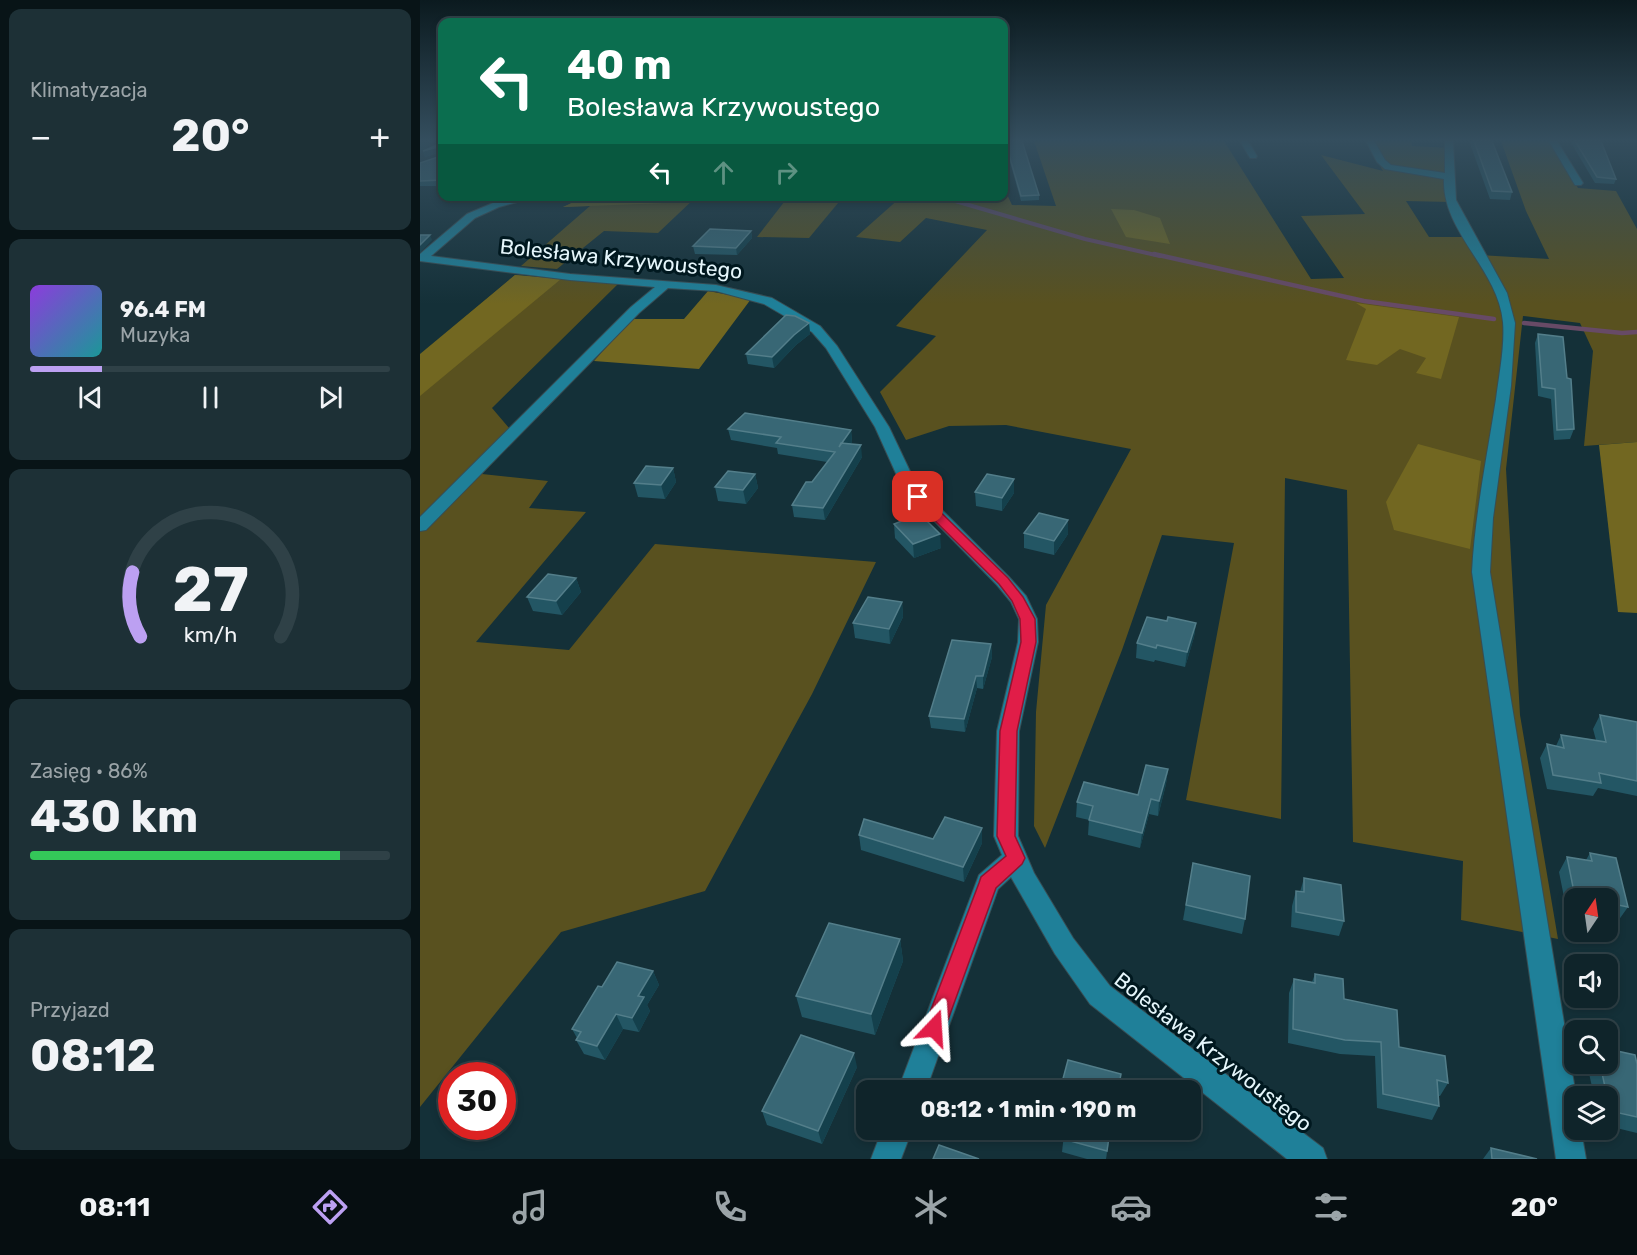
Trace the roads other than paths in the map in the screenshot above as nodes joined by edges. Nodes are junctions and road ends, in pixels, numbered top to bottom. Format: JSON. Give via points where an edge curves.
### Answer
{"nodes":[{"id":1,"x":1450,"y":195,"type":"edge"},
{"id":2,"x":514,"y":201,"type":"edge"},
{"id":3,"x":421,"y":258,"type":"edge"},
{"id":4,"x":664,"y":285,"type":"junction"},
{"id":5,"x":420,"y":526,"type":"edge"},
{"id":6,"x":1016,"y":858,"type":"junction"},
{"id":7,"x":916,"y":1080,"type":"edge"},
{"id":8,"x":893,"y":1140,"type":"edge"},
{"id":9,"x":886,"y":1159,"type":"edge"},
{"id":10,"x":1312,"y":1159,"type":"edge"},
{"id":11,"x":1571,"y":1159,"type":"edge"}],
"edges":[{"from":1,"to":11,"type":"street","via":[[1509,321],[1504,400],[1482,536],[1481,572]]},
{"from":2,"to":3,"type":"street","name":"Bolesława Krzywoustego","via":[[471,216]]},
{"from":3,"to":4,"type":"street","name":"Bolesława Krzywoustego","via":[[570,278]]},
{"from":4,"to":5,"type":"street"},
{"from":4,"to":6,"type":"street","name":"Bolesława Krzywoustego","via":[[744,294],[785,309],[816,329],[882,427],[909,486],[1018,600],[1028,619],[1028,642],[1008,731],[1006,836]]},
{"from":6,"to":7,"type":"street","via":[[988,883]]},
{"from":6,"to":10,"type":"street","name":"Bolesława Krzywoustego","via":[[1064,946],[1100,994]]},
{"from":8,"to":9,"type":"street"}]}
